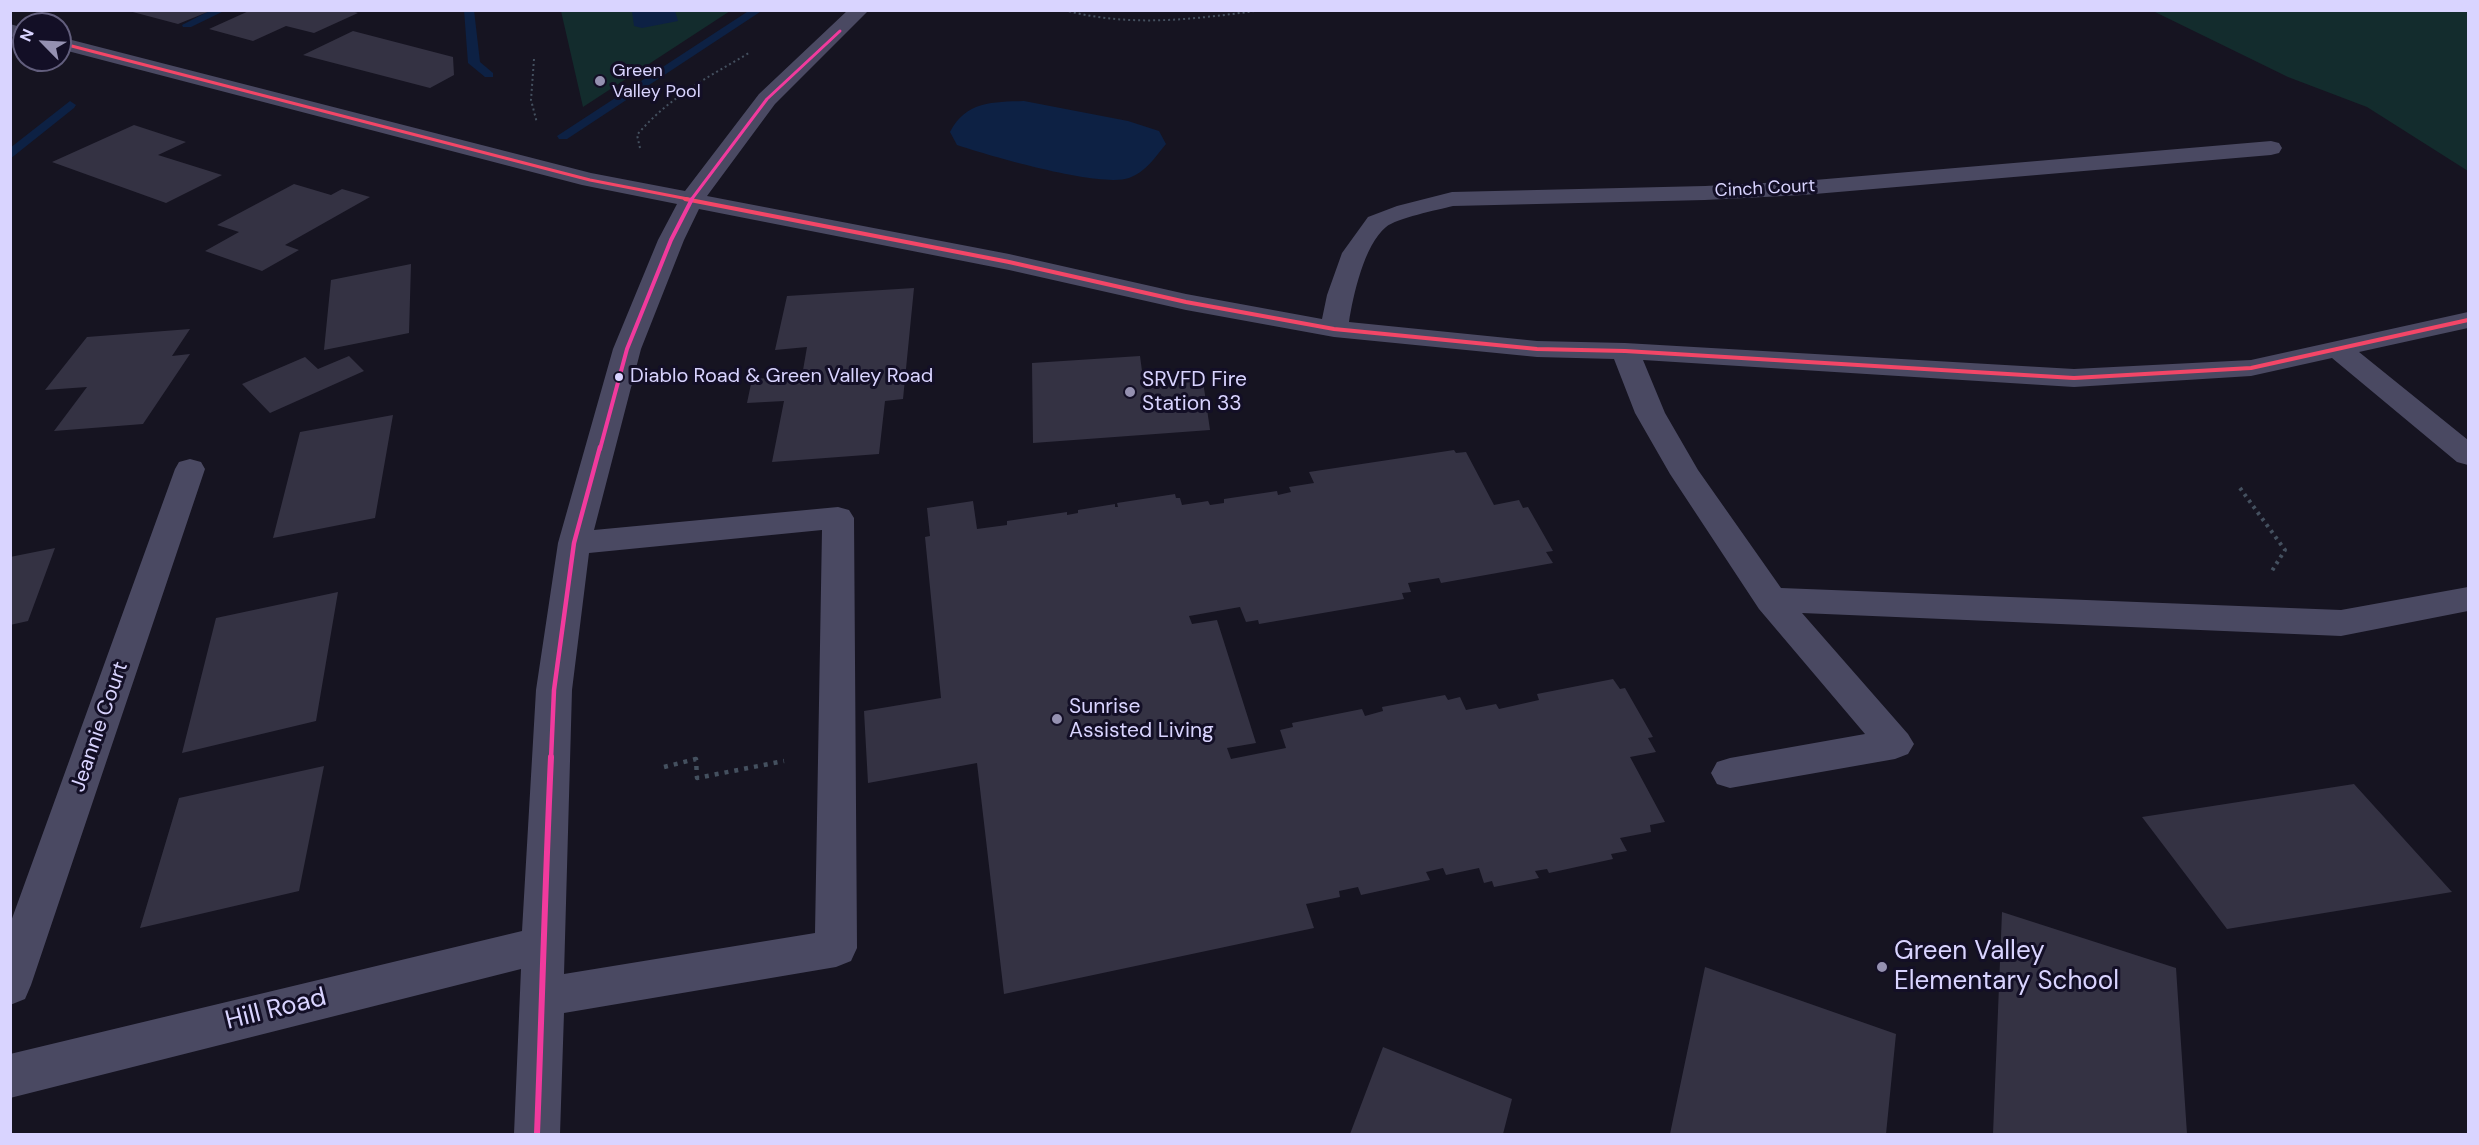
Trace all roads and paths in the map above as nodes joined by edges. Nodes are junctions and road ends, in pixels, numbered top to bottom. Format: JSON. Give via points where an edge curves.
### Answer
{"nodes":[{"id":1,"x":860,"y":10,"type":"edge"},
{"id":2,"x":1064,"y":10,"type":"edge"},
{"id":3,"x":1263,"y":10,"type":"edge"},
{"id":4,"x":72,"y":46,"type":"edge"},
{"id":5,"x":755,"y":50,"type":"dead end"},
{"id":6,"x":2271,"y":148,"type":"dead end"},
{"id":7,"x":640,"y":151,"type":"dead end"},
{"id":8,"x":692,"y":200,"type":"junction"},
{"id":9,"x":2469,"y":320,"type":"edge"},
{"id":10,"x":1334,"y":329,"type":"junction"},
{"id":11,"x":2336,"y":348,"type":"junction"},
{"id":12,"x":1625,"y":351,"type":"junction"},
{"id":13,"x":2469,"y":455,"type":"edge"},
{"id":14,"x":190,"y":469,"type":"dead end"},
{"id":15,"x":2240,"y":488,"type":"dead end"},
{"id":16,"x":574,"y":543,"type":"junction"},
{"id":17,"x":2266,"y":580,"type":"dead end"},
{"id":18,"x":2469,"y":599,"type":"edge"},
{"id":19,"x":1771,"y":600,"type":"junction"},
{"id":20,"x":837,"y":751,"type":"junction"},
{"id":21,"x":664,"y":767,"type":"dead end"},
{"id":22,"x":1730,"y":773,"type":"dead end"},
{"id":23,"x":542,"y":945,"type":"junction"},
{"id":24,"x":10,"y":985,"type":"edge"},
{"id":25,"x":543,"y":997,"type":"junction"},
{"id":26,"x":10,"y":1076,"type":"edge"},
{"id":27,"x":537,"y":1134,"type":"edge"}],
"edges":[{"from":1,"to":8,"type":"street","via":[[767,99]]},
{"from":2,"to":3,"type":"path","via":[[1104,20],[1140,21],[1202,20]]},
{"from":4,"to":8,"type":"street","via":[[590,180]]},
{"from":5,"to":7,"type":"path","via":[[678,94],[652,114],[637,135]]},
{"from":6,"to":10,"type":"street","name":"Cinch Court","via":[[1803,188],[1452,199],[1377,222],[1355,253],[1340,295]]},
{"from":8,"to":10,"type":"street"},
{"from":8,"to":16,"type":"street","via":[[671,240],[627,349]]},
{"from":9,"to":11,"type":"street"},
{"from":10,"to":12,"type":"street","via":[[1537,349]]},
{"from":11,"to":12,"type":"street","via":[[2251,368],[2074,378]]},
{"from":11,"to":13,"type":"street"},
{"from":12,"to":19,"type":"street","via":[[1650,413]]},
{"from":14,"to":24,"type":"street","name":"Jeannie Court"},
{"from":15,"to":17,"type":"path","via":[[2285,550]]},
{"from":16,"to":20,"type":"street","via":[[838,518]]},
{"from":16,"to":23,"type":"street","via":[[554,690]]},
{"from":18,"to":19,"type":"street","via":[[2341,623]]},
{"from":19,"to":22,"type":"street","via":[[1895,744]]},
{"from":20,"to":21,"type":"path","via":[[697,777],[696,759]]},
{"from":20,"to":25,"type":"street","via":[[836,948]]},
{"from":23,"to":25,"type":"street"},
{"from":23,"to":26,"type":"street","name":"Hill Road"},
{"from":25,"to":27,"type":"street"}]}
